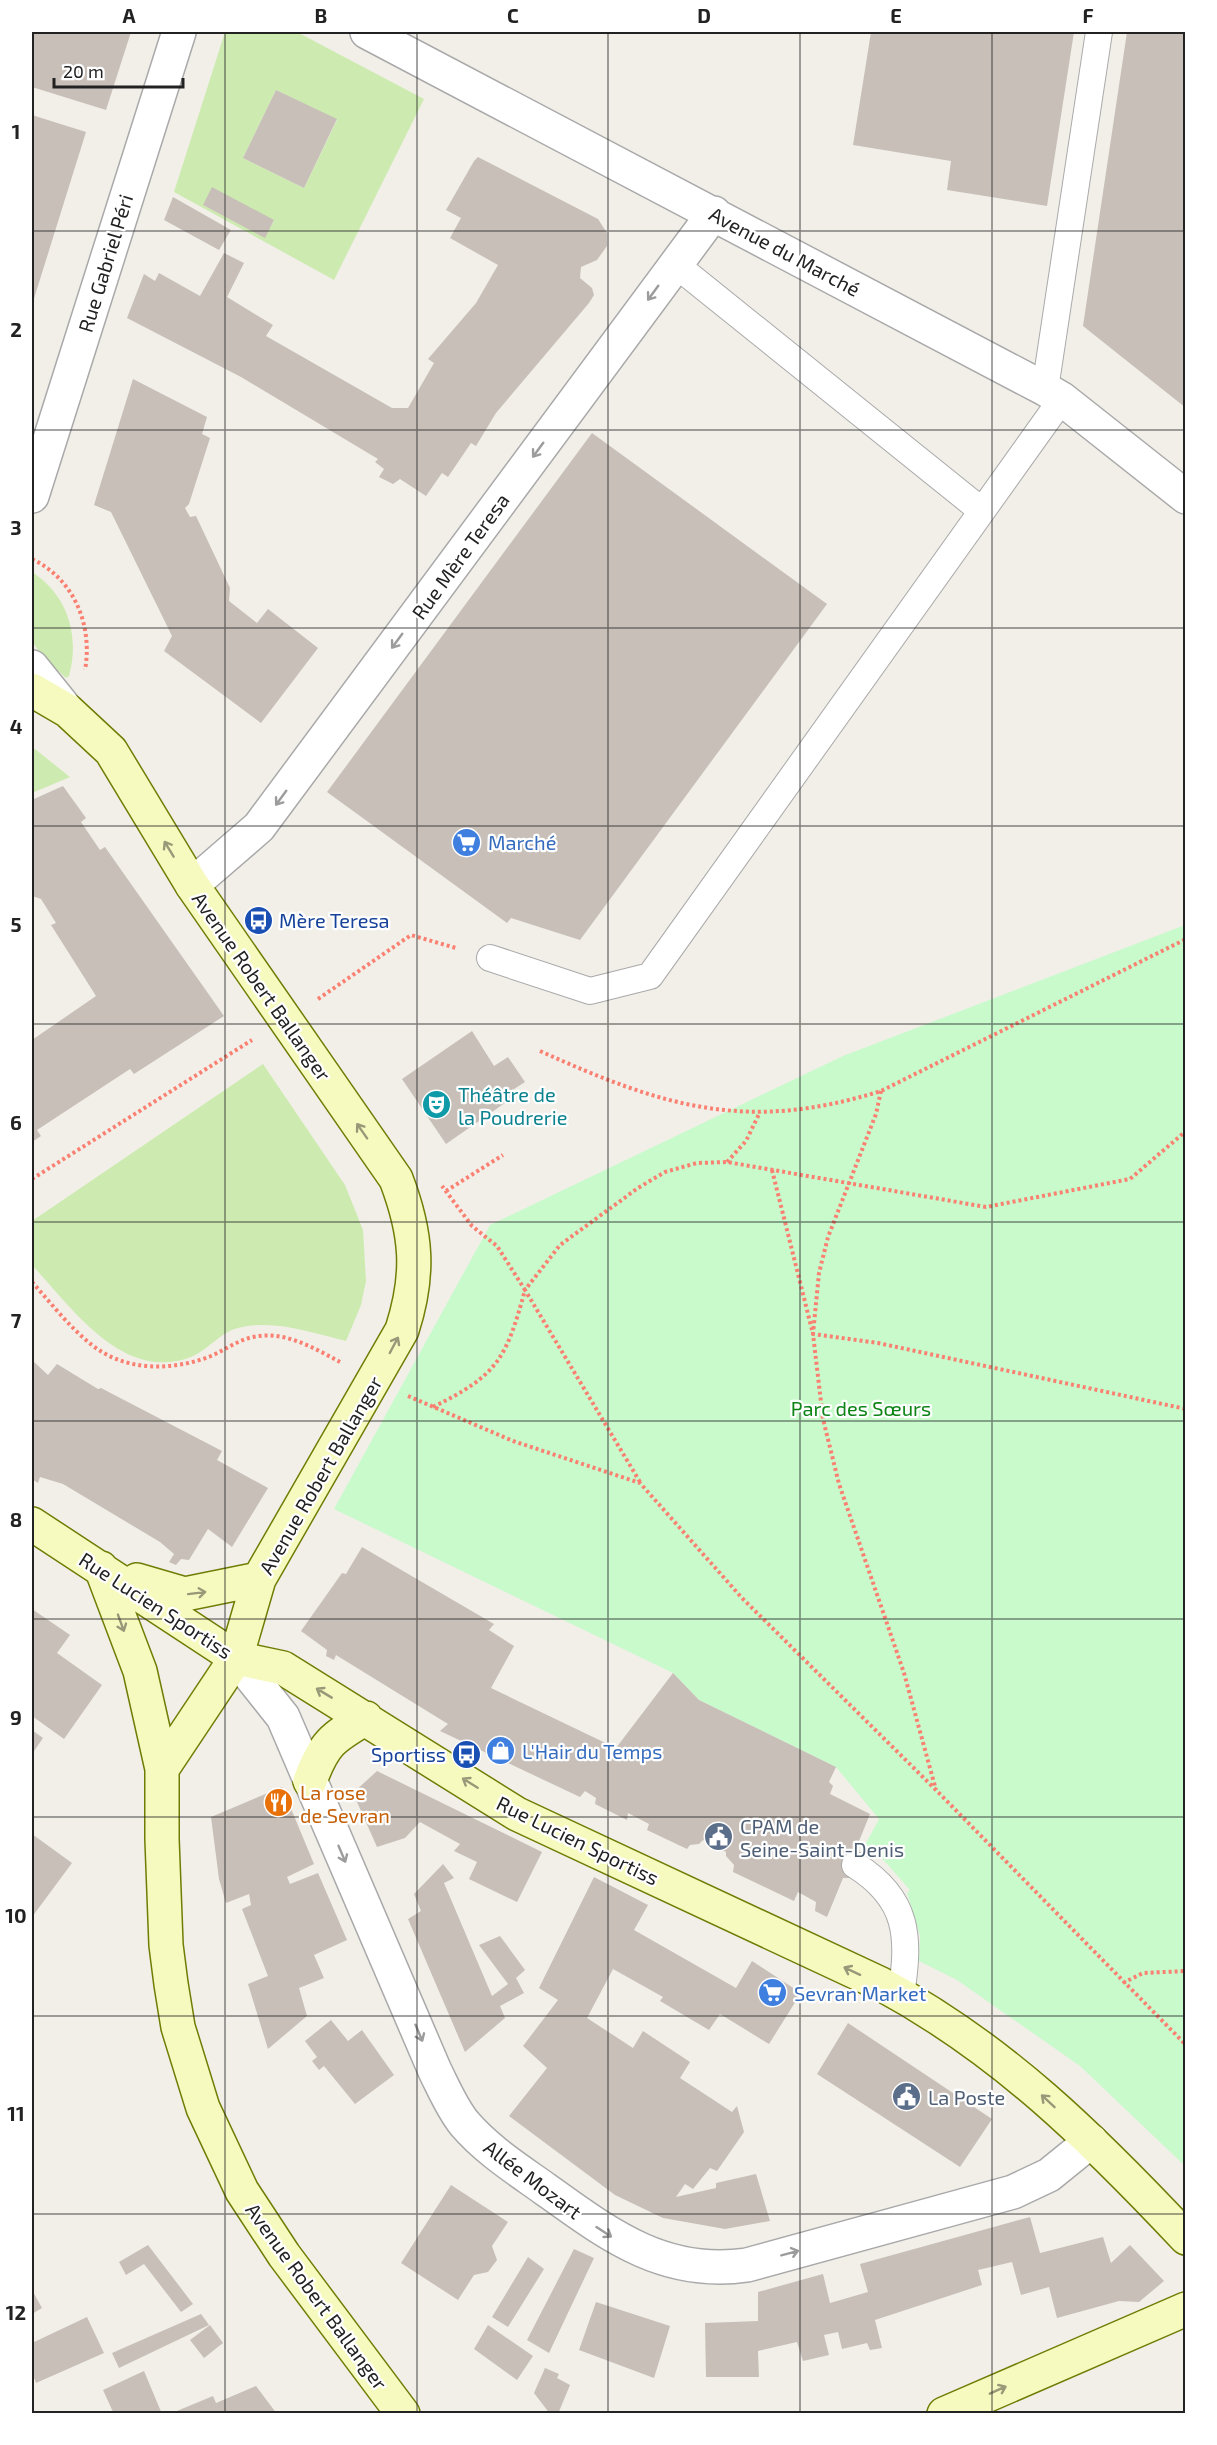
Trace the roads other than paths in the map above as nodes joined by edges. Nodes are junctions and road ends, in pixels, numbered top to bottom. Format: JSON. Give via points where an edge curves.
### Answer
{"nodes":[{"id":1,"x":179,"y":32,"type":"edge"},
{"id":2,"x":367,"y":32,"type":"edge"},
{"id":3,"x":1099,"y":32,"type":"edge"},
{"id":4,"x":714,"y":213,"type":"junction"},
{"id":5,"x":675,"y":264,"type":"junction"},
{"id":6,"x":1054,"y":394,"type":"junction"},
{"id":7,"x":32,"y":496,"type":"edge"},
{"id":8,"x":1185,"y":497,"type":"edge"},
{"id":9,"x":982,"y":511,"type":"junction"},
{"id":10,"x":32,"y":667,"type":"edge"},
{"id":11,"x":32,"y":690,"type":"edge"},
{"id":12,"x":68,"y":711,"type":"junction"},
{"id":13,"x":192,"y":885,"type":"junction"},
{"id":14,"x":490,"y":958,"type":"road end"},
{"id":15,"x":32,"y":1524,"type":"edge"},
{"id":16,"x":101,"y":1568,"type":"junction"},
{"id":17,"x":259,"y":1579,"type":"junction"},
{"id":18,"x":236,"y":1658,"type":"junction"},
{"id":19,"x":366,"y":1718,"type":"junction"},
{"id":20,"x":162,"y":1768,"type":"junction"},
{"id":21,"x":310,"y":1781,"type":"junction"},
{"id":22,"x":855,"y":1865,"type":"dead end"},
{"id":23,"x":901,"y":1995,"type":"junction"},
{"id":24,"x":1091,"y":2141,"type":"junction"},
{"id":25,"x":1185,"y":2238,"type":"edge"},
{"id":26,"x":1185,"y":2309,"type":"edge"},
{"id":27,"x":403,"y":2414,"type":"edge"},
{"id":28,"x":944,"y":2414,"type":"edge"}],
"edges":[{"from":1,"to":7,"type":"street","name":"Rue Gabriel Péri"},
{"from":2,"to":4,"type":"street","name":"Avenue du Marché"},
{"from":3,"to":6,"type":"lane"},
{"from":4,"to":5,"type":"street","name":"Rue Mère Teresa"},
{"from":4,"to":6,"type":"street","name":"Avenue du Marché"},
{"from":5,"to":9,"type":"lane"},
{"from":5,"to":13,"type":"street","name":"Rue Mère Teresa","one_way":true,"via":[[259,827]]},
{"from":6,"to":8,"type":"street","name":"Avenue du Marché"},
{"from":6,"to":9,"type":"lane"},
{"from":9,"to":14,"type":"lane","via":[[650,976],[590,991]]},
{"from":10,"to":12,"type":"street"},
{"from":11,"to":12,"type":"main road","name":"Avenue Robert Ballanger"},
{"from":13,"to":12,"type":"main road","name":"Avenue Robert Ballanger","one_way":true,"via":[[111,752]]},
{"from":17,"to":13,"type":"main road","name":"Avenue Robert Ballanger","one_way":true,"via":[[402,1330],[411,1302],[415,1264],[408,1211],[396,1179]]},
{"from":15,"to":16,"type":"main road","name":"Rue Lucien Sportiss"},
{"from":16,"to":17,"type":"main road","one_way":true,"via":[[186,1594]]},
{"from":16,"to":18,"type":"main road","name":"Rue Lucien Sportiss"},
{"from":16,"to":20,"type":"main road","one_way":true,"via":[[140,1671]]},
{"from":17,"to":18,"type":"main road","name":"Avenue Robert Ballanger"},
{"from":19,"to":18,"type":"main road","name":"Rue Lucien Sportiss","one_way":true,"via":[[283,1668]]},
{"from":18,"to":20,"type":"main road","name":"Avenue Robert Ballanger"},
{"from":18,"to":21,"type":"street","name":"Allée Mozart","via":[[283,1717]]},
{"from":19,"to":21,"type":"main road","via":[[339,1733],[321,1751]]},
{"from":23,"to":19,"type":"main road","name":"Rue Lucien Sportiss","one_way":true,"via":[[518,1814]]},
{"from":20,"to":27,"type":"main road","name":"Avenue Robert Ballanger","via":[[166,1945],[178,2027],[203,2108],[242,2191]]},
{"from":21,"to":24,"type":"street","name":"Allée Mozart","one_way":true,"via":[[435,2071],[463,2121],[501,2158],[607,2234],[634,2248],[693,2266],[723,2269],[747,2265],[1012,2192],[1049,2175]]},
{"from":22,"to":23,"type":"lane","via":[[885,1889],[898,1908],[907,1955]]},
{"from":24,"to":23,"type":"main road","name":"Rue Lucien Sportiss","one_way":true,"via":[[1017,2072],[937,2015]]},
{"from":24,"to":25,"type":"main road","name":"Rue Lucien Sportiss"},
{"from":28,"to":26,"type":"main road","one_way":true}]}
